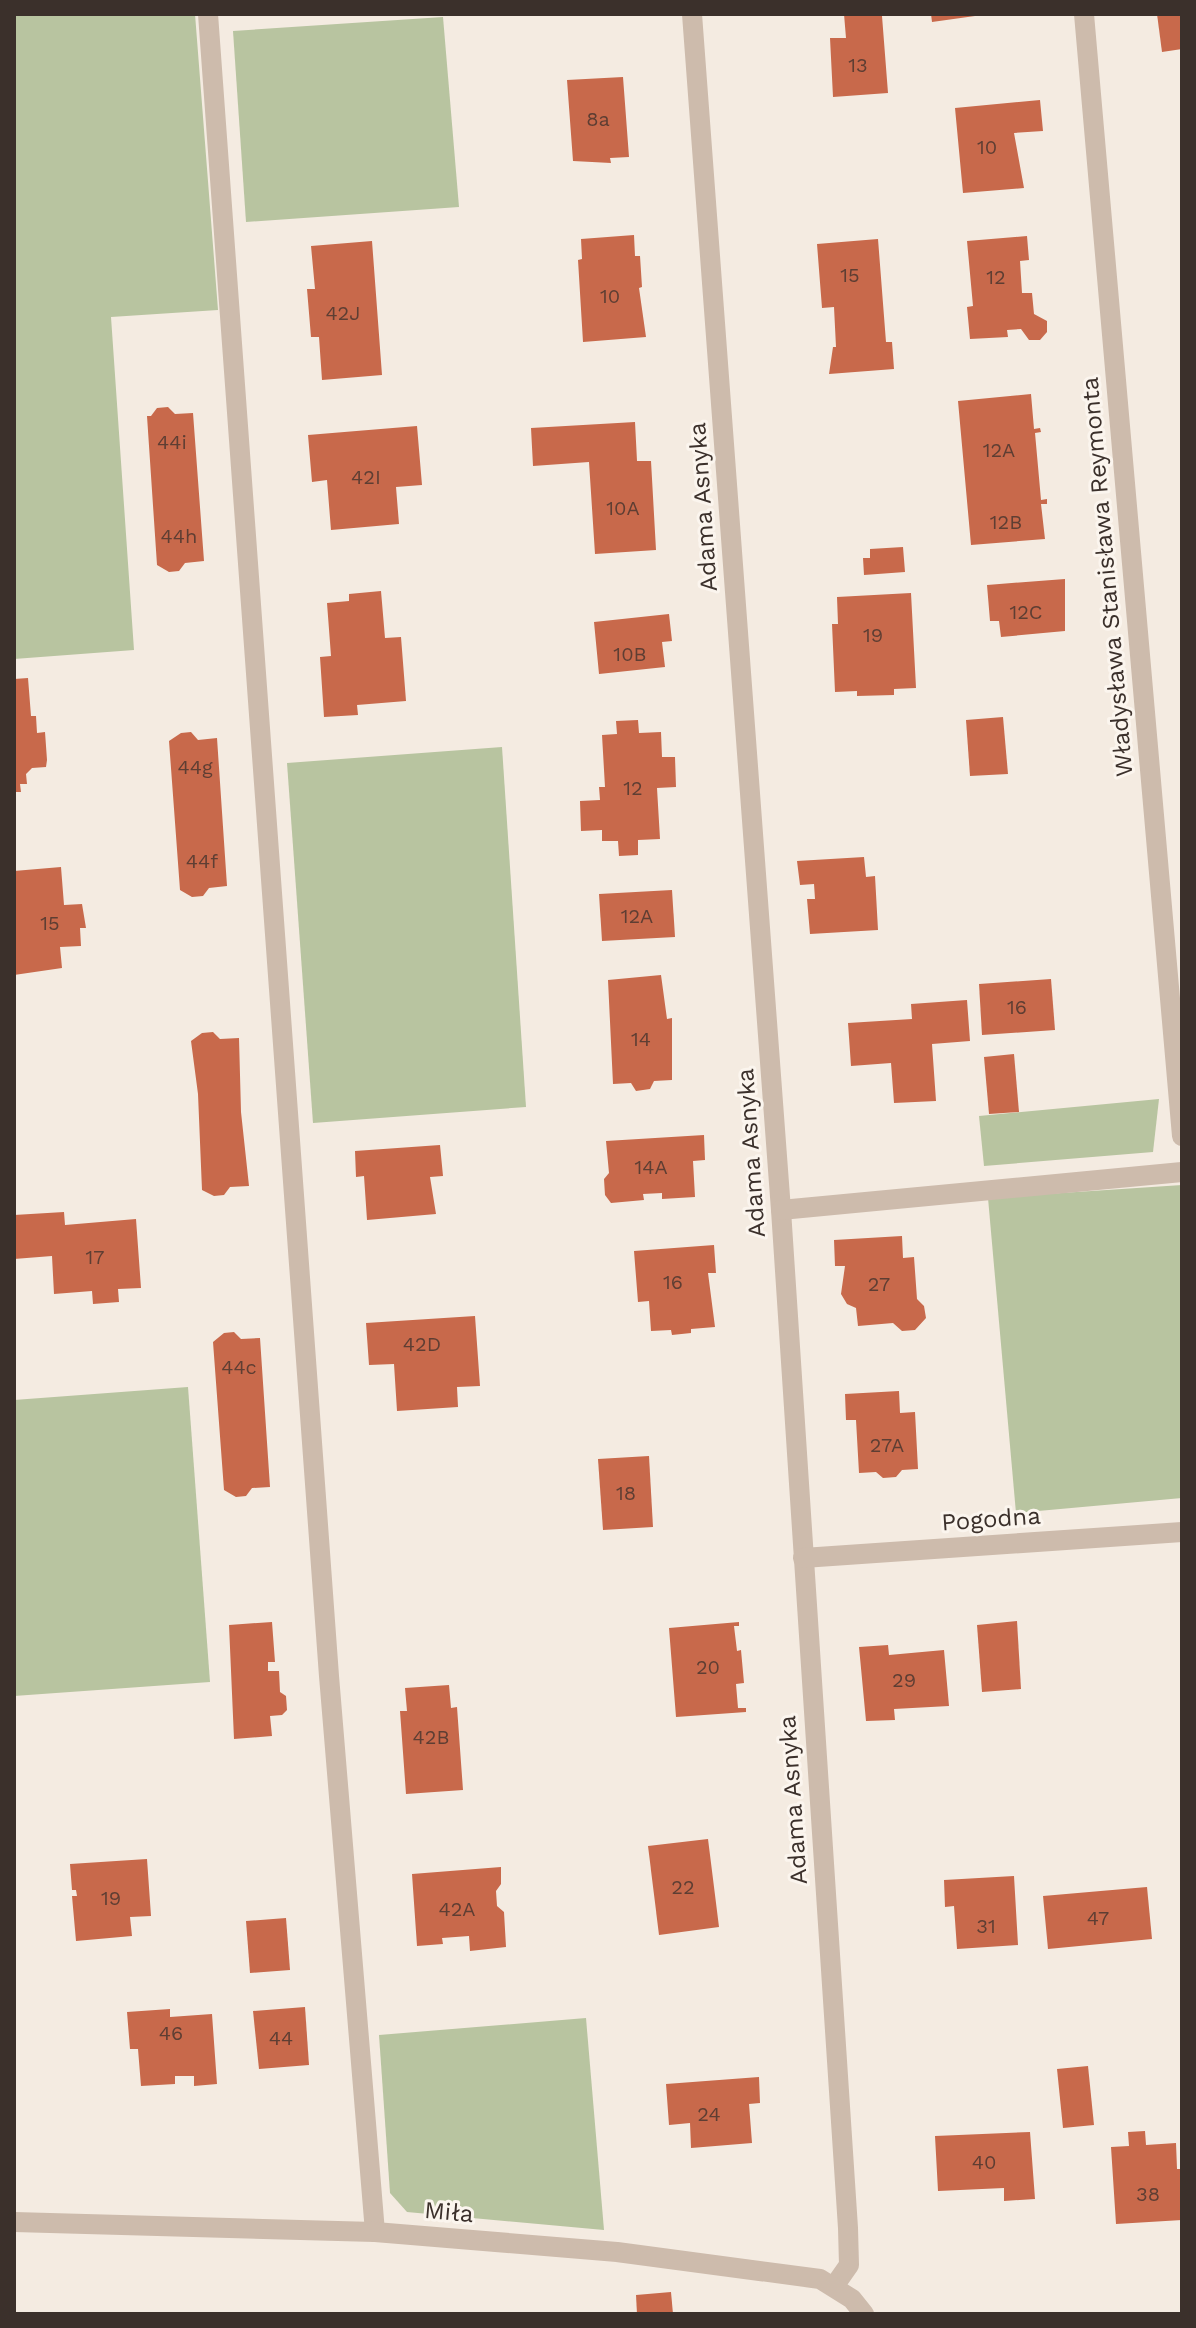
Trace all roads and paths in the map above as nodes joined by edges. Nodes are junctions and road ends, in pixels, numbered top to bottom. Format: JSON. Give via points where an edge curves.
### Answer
{"nodes":[{"id":1,"x":208,"y":14,"type":"edge"},
{"id":2,"x":692,"y":14,"type":"edge"},
{"id":3,"x":1084,"y":14,"type":"edge"},
{"id":4,"x":1182,"y":1136,"type":"edge"},
{"id":5,"x":1182,"y":1172,"type":"edge"},
{"id":6,"x":781,"y":1210,"type":"junction"},
{"id":7,"x":1182,"y":1532,"type":"edge"},
{"id":8,"x":803,"y":1558,"type":"junction"},
{"id":9,"x":14,"y":2222,"type":"edge"},
{"id":10,"x":375,"y":2232,"type":"junction"},
{"id":11,"x":835,"y":2285,"type":"junction"},
{"id":12,"x":864,"y":2314,"type":"edge"}],
"edges":[{"from":1,"to":10,"type":"street"},
{"from":2,"to":6,"type":"street","name":"Adama Asnyka"},
{"from":3,"to":4,"type":"street","name":"Władysława Stanisława Reymonta"},
{"from":5,"to":6,"type":"street"},
{"from":6,"to":8,"type":"street","name":"Adama Asnyka"},
{"from":7,"to":8,"type":"street","name":"Pogodna"},
{"from":8,"to":11,"type":"street","name":"Adama Asnyka","via":[[848,2228],[849,2265]]},
{"from":9,"to":10,"type":"street","name":"Miła"},
{"from":10,"to":11,"type":"street","name":"Miła","via":[[633,2253],[792,2272]]},
{"from":11,"to":12,"type":"street","name":"Miła"}]}
